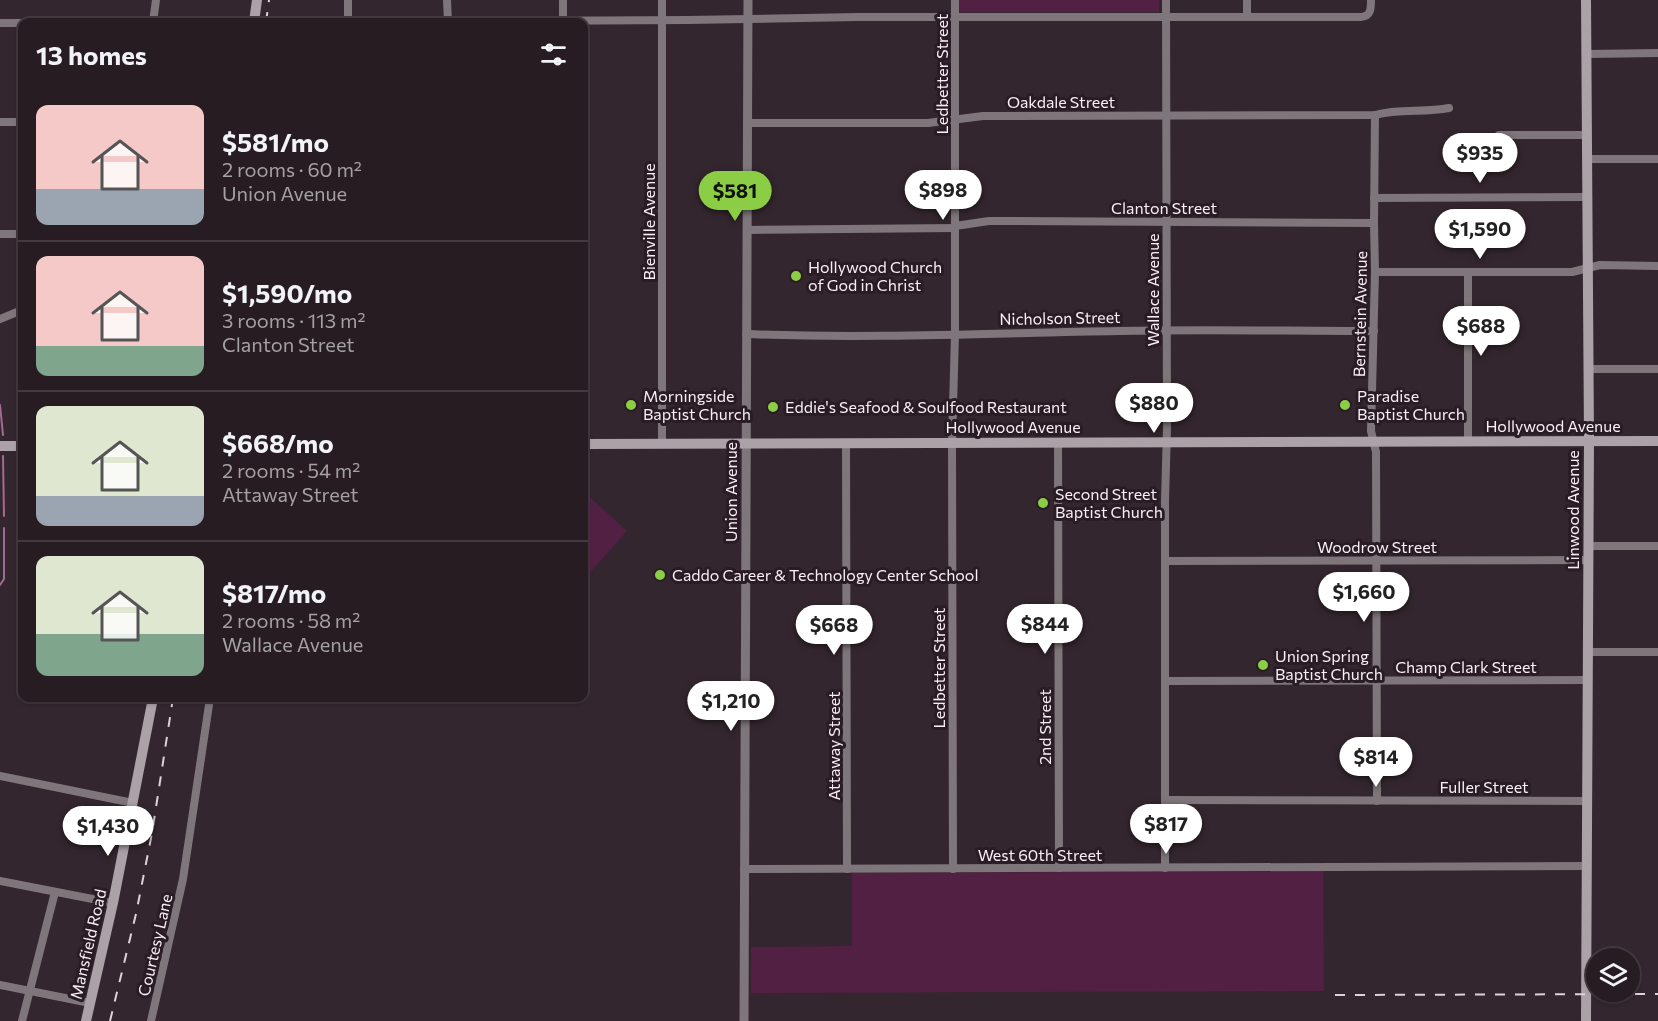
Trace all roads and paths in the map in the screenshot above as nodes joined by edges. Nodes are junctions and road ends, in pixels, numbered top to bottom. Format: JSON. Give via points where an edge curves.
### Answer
{"nodes":[{"id":1,"x":156,"y":0,"type":"edge"},
{"id":2,"x":257,"y":0,"type":"edge"},
{"id":3,"x":348,"y":0,"type":"edge"},
{"id":4,"x":447,"y":0,"type":"edge"},
{"id":5,"x":563,"y":0,"type":"edge"},
{"id":6,"x":662,"y":0,"type":"edge"},
{"id":7,"x":748,"y":0,"type":"edge"},
{"id":8,"x":955,"y":0,"type":"edge"},
{"id":9,"x":1166,"y":0,"type":"edge"},
{"id":10,"x":1247,"y":0,"type":"edge"},
{"id":11,"x":1371,"y":0,"type":"edge"},
{"id":12,"x":1586,"y":0,"type":"edge"},
{"id":13,"x":1166,"y":16,"type":"junction"},
{"id":14,"x":955,"y":17,"type":"junction"},
{"id":15,"x":1247,"y":17,"type":"junction"},
{"id":16,"x":154,"y":18,"type":"edge"},
{"id":17,"x":255,"y":18,"type":"edge"},
{"id":18,"x":348,"y":18,"type":"edge"},
{"id":19,"x":448,"y":18,"type":"edge"},
{"id":20,"x":563,"y":18,"type":"edge"},
{"id":21,"x":748,"y":18,"type":"junction"},
{"id":22,"x":662,"y":20,"type":"junction"},
{"id":23,"x":588,"y":21,"type":"edge"},
{"id":24,"x":0,"y":23,"type":"edge"},
{"id":25,"x":18,"y":23,"type":"edge"},
{"id":26,"x":1658,"y":53,"type":"edge"},
{"id":27,"x":1587,"y":54,"type":"junction"},
{"id":28,"x":1449,"y":108,"type":"dead end"},
{"id":29,"x":1375,"y":115,"type":"junction"},
{"id":30,"x":1166,"y":116,"type":"junction"},
{"id":31,"x":955,"y":120,"type":"junction"},
{"id":32,"x":0,"y":122,"type":"edge"},
{"id":33,"x":18,"y":122,"type":"edge"},
{"id":34,"x":748,"y":123,"type":"junction"},
{"id":35,"x":1499,"y":135,"type":"dead end"},
{"id":36,"x":1587,"y":135,"type":"junction"},
{"id":37,"x":1587,"y":159,"type":"junction"},
{"id":38,"x":1658,"y":159,"type":"edge"},
{"id":39,"x":1587,"y":197,"type":"junction"},
{"id":40,"x":1374,"y":198,"type":"junction"},
{"id":41,"x":1166,"y":223,"type":"junction"},
{"id":42,"x":1374,"y":223,"type":"junction"},
{"id":43,"x":955,"y":227,"type":"junction"},
{"id":44,"x":748,"y":230,"type":"junction"},
{"id":45,"x":0,"y":234,"type":"edge"},
{"id":46,"x":18,"y":234,"type":"edge"},
{"id":47,"x":1658,"y":266,"type":"edge"},
{"id":48,"x":1587,"y":269,"type":"junction"},
{"id":49,"x":1375,"y":272,"type":"junction"},
{"id":50,"x":1468,"y":273,"type":"junction"},
{"id":51,"x":18,"y":312,"type":"edge"},
{"id":52,"x":0,"y":319,"type":"edge"},
{"id":53,"x":1167,"y":331,"type":"junction"},
{"id":54,"x":1374,"y":331,"type":"junction"},
{"id":55,"x":746,"y":334,"type":"junction"},
{"id":56,"x":955,"y":334,"type":"junction"},
{"id":57,"x":1588,"y":369,"type":"junction"},
{"id":58,"x":1658,"y":369,"type":"edge"},
{"id":59,"x":1468,"y":440,"type":"junction"},
{"id":60,"x":1589,"y":440,"type":"junction"},
{"id":61,"x":1372,"y":441,"type":"junction"},
{"id":62,"x":1658,"y":441,"type":"edge"},
{"id":63,"x":1058,"y":442,"type":"junction"},
{"id":64,"x":1166,"y":442,"type":"junction"},
{"id":65,"x":746,"y":443,"type":"junction"},
{"id":66,"x":846,"y":443,"type":"junction"},
{"id":67,"x":952,"y":443,"type":"junction"},
{"id":68,"x":588,"y":444,"type":"edge"},
{"id":69,"x":662,"y":444,"type":"junction"},
{"id":70,"x":0,"y":446,"type":"edge"},
{"id":71,"x":18,"y":446,"type":"edge"},
{"id":72,"x":1588,"y":546,"type":"junction"},
{"id":73,"x":1658,"y":546,"type":"edge"},
{"id":74,"x":1588,"y":560,"type":"junction"},
{"id":75,"x":1166,"y":561,"type":"junction"},
{"id":76,"x":1376,"y":561,"type":"junction"},
{"id":77,"x":1588,"y":652,"type":"junction"},
{"id":78,"x":1658,"y":652,"type":"edge"},
{"id":79,"x":1588,"y":680,"type":"junction"},
{"id":80,"x":1165,"y":681,"type":"junction"},
{"id":81,"x":1377,"y":681,"type":"junction"},
{"id":82,"x":152,"y":702,"type":"edge"},
{"id":83,"x":209,"y":702,"type":"edge"},
{"id":84,"x":0,"y":776,"type":"edge"},
{"id":85,"x":1165,"y":800,"type":"junction"},
{"id":86,"x":1377,"y":801,"type":"junction"},
{"id":87,"x":1587,"y":801,"type":"junction"},
{"id":88,"x":133,"y":803,"type":"junction"},
{"id":89,"x":1587,"y":866,"type":"junction"},
{"id":90,"x":953,"y":868,"type":"junction"},
{"id":91,"x":1059,"y":868,"type":"junction"},
{"id":92,"x":1165,"y":868,"type":"junction"},
{"id":93,"x":847,"y":869,"type":"junction"},
{"id":94,"x":744,"y":870,"type":"junction"},
{"id":95,"x":0,"y":881,"type":"edge"},
{"id":96,"x":55,"y":891,"type":"junction"},
{"id":97,"x":113,"y":903,"type":"junction"},
{"id":98,"x":0,"y":985,"type":"edge"},
{"id":99,"x":30,"y":991,"type":"junction"},
{"id":100,"x":90,"y":1003,"type":"junction"},
{"id":101,"x":22,"y":1021,"type":"edge"},
{"id":102,"x":86,"y":1021,"type":"edge"},
{"id":103,"x":151,"y":1021,"type":"edge"},
{"id":104,"x":744,"y":1021,"type":"edge"},
{"id":105,"x":1586,"y":1021,"type":"edge"}],
"edges":[{"from":1,"to":16,"type":"street"},
{"from":2,"to":17,"type":"main road"},
{"from":3,"to":18,"type":"street"},
{"from":4,"to":19,"type":"street"},
{"from":5,"to":20,"type":"street"},
{"from":6,"to":22,"type":"street","name":"Bienville Avenue"},
{"from":7,"to":21,"type":"street","name":"Union Avenue"},
{"from":8,"to":14,"type":"street","name":"Ledbetter Street"},
{"from":9,"to":13,"type":"street","name":"Wallace Avenue"},
{"from":10,"to":15,"type":"street"},
{"from":11,"to":15,"type":"street","via":[[1369,13],[1361,17]]},
{"from":12,"to":27,"type":"main road","name":"Linwood Avenue"},
{"from":13,"to":14,"type":"street"},
{"from":13,"to":15,"type":"street"},
{"from":13,"to":30,"type":"street","name":"Wallace Avenue"},
{"from":14,"to":21,"type":"street"},
{"from":14,"to":31,"type":"street","name":"Ledbetter Street"},
{"from":21,"to":22,"type":"street"},
{"from":21,"to":34,"type":"street","name":"Union Avenue"},
{"from":22,"to":23,"type":"street"},
{"from":22,"to":69,"type":"street","name":"Bienville Avenue"},
{"from":24,"to":25,"type":"street"},
{"from":26,"to":27,"type":"street"},
{"from":27,"to":36,"type":"main road","name":"Linwood Avenue"},
{"from":28,"to":29,"type":"street","name":"Oakdale Street"},
{"from":29,"to":30,"type":"street","name":"Oakdale Street"},
{"from":29,"to":40,"type":"street","name":"Bernstein Avenue"},
{"from":30,"to":31,"type":"street","name":"Oakdale Street","via":[[983,116]]},
{"from":30,"to":41,"type":"street","name":"Wallace Avenue"},
{"from":31,"to":34,"type":"street","name":"Oakdale Street"},
{"from":31,"to":43,"type":"street","name":"Ledbetter Street"},
{"from":32,"to":33,"type":"street"},
{"from":34,"to":44,"type":"street","name":"Union Avenue"},
{"from":35,"to":36,"type":"street"},
{"from":36,"to":37,"type":"main road","name":"Linwood Avenue"},
{"from":37,"to":38,"type":"street"},
{"from":37,"to":39,"type":"main road","name":"Linwood Avenue"},
{"from":39,"to":40,"type":"street"},
{"from":39,"to":48,"type":"main road","name":"Linwood Avenue"},
{"from":40,"to":42,"type":"street","name":"Bernstein Avenue"},
{"from":41,"to":42,"type":"street","name":"Clanton Street"},
{"from":41,"to":43,"type":"street","name":"Clanton Street","via":[[989,221]]},
{"from":41,"to":53,"type":"street","name":"Wallace Avenue"},
{"from":42,"to":49,"type":"street","name":"Bernstein Avenue"},
{"from":43,"to":44,"type":"street","name":"Clanton Street"},
{"from":43,"to":56,"type":"street","name":"Ledbetter Street"},
{"from":44,"to":55,"type":"street","name":"Union Avenue"},
{"from":45,"to":46,"type":"street"},
{"from":47,"to":48,"type":"street","via":[[1600,265]]},
{"from":48,"to":50,"type":"street"},
{"from":48,"to":57,"type":"main road","name":"Linwood Avenue"},
{"from":49,"to":50,"type":"street"},
{"from":49,"to":54,"type":"street","name":"Bernstein Avenue"},
{"from":50,"to":59,"type":"street"},
{"from":51,"to":52,"type":"street"},
{"from":53,"to":54,"type":"street","name":"Nicholson Street"},
{"from":53,"to":56,"type":"street","name":"Nicholson Street"},
{"from":53,"to":64,"type":"street","name":"Wallace Avenue"},
{"from":54,"to":61,"type":"street","name":"Bernstein Avenue"},
{"from":55,"to":56,"type":"street","name":"Nicholson Street"},
{"from":55,"to":65,"type":"street","name":"Union Avenue"},
{"from":56,"to":67,"type":"street","name":"Ledbetter Street"},
{"from":57,"to":58,"type":"street"},
{"from":57,"to":60,"type":"main road","name":"Linwood Avenue"},
{"from":59,"to":60,"type":"main road","name":"Hollywood Avenue"},
{"from":59,"to":61,"type":"main road","name":"Hollywood Avenue"},
{"from":60,"to":62,"type":"main road","name":"Hollywood Avenue"},
{"from":60,"to":72,"type":"main road","name":"Linwood Avenue"},
{"from":61,"to":64,"type":"main road","name":"Hollywood Avenue"},
{"from":61,"to":76,"type":"street","name":"Bernstein Avenue","via":[[1376,452]]},
{"from":63,"to":64,"type":"main road","name":"Hollywood Avenue"},
{"from":63,"to":67,"type":"main road","name":"Hollywood Avenue"},
{"from":63,"to":91,"type":"street","name":"2nd Street"},
{"from":64,"to":75,"type":"street","name":"Wallace Avenue"},
{"from":65,"to":66,"type":"main road","name":"Hollywood Avenue"},
{"from":65,"to":69,"type":"main road","name":"Hollywood Avenue"},
{"from":65,"to":94,"type":"street","name":"Union Avenue"},
{"from":66,"to":67,"type":"main road","name":"Hollywood Avenue"},
{"from":66,"to":93,"type":"street","name":"Attaway Street"},
{"from":67,"to":90,"type":"street","name":"Ledbetter Street"},
{"from":68,"to":69,"type":"main road","name":"Hollywood Avenue"},
{"from":70,"to":71,"type":"main road"},
{"from":72,"to":73,"type":"street"},
{"from":72,"to":74,"type":"main road","name":"Linwood Avenue"},
{"from":74,"to":76,"type":"street","name":"Woodrow Street"},
{"from":74,"to":77,"type":"main road","name":"Linwood Avenue"},
{"from":75,"to":76,"type":"street","name":"Woodrow Street"},
{"from":75,"to":80,"type":"street","name":"Wallace Avenue"},
{"from":76,"to":81,"type":"street","name":"Bernstein Avenue"},
{"from":77,"to":78,"type":"street"},
{"from":77,"to":79,"type":"main road","name":"Linwood Avenue"},
{"from":79,"to":81,"type":"street","name":"Champ Clark Street"},
{"from":79,"to":87,"type":"main road","name":"Linwood Avenue"},
{"from":80,"to":81,"type":"street","name":"Champ Clark Street"},
{"from":80,"to":85,"type":"street","name":"Wallace Avenue"},
{"from":81,"to":86,"type":"street","name":"Bernstein Avenue"},
{"from":82,"to":88,"type":"main road","name":"Mansfield Road"},
{"from":83,"to":103,"type":"street","name":"Courtesy Lane","via":[[183,879]]},
{"from":84,"to":88,"type":"street"},
{"from":85,"to":86,"type":"street","name":"Fuller Street"},
{"from":85,"to":92,"type":"street","name":"Wallace Avenue"},
{"from":86,"to":87,"type":"street","name":"Fuller Street"},
{"from":87,"to":89,"type":"main road","name":"Linwood Avenue"},
{"from":88,"to":97,"type":"main road","name":"Mansfield Road"},
{"from":89,"to":92,"type":"street","name":"West 60th Street"},
{"from":89,"to":105,"type":"main road","name":"Linwood Avenue"},
{"from":90,"to":91,"type":"street","name":"West 60th Street"},
{"from":90,"to":93,"type":"street","name":"West 60th Street"},
{"from":91,"to":92,"type":"street","name":"West 60th Street"},
{"from":93,"to":94,"type":"street","name":"West 60th Street"},
{"from":94,"to":104,"type":"street","name":"Union Avenue"},
{"from":95,"to":96,"type":"street"},
{"from":96,"to":97,"type":"street"},
{"from":96,"to":99,"type":"street"},
{"from":97,"to":100,"type":"main road","name":"Mansfield Road"},
{"from":98,"to":99,"type":"street"},
{"from":99,"to":100,"type":"street"},
{"from":99,"to":101,"type":"street"},
{"from":100,"to":102,"type":"main road","name":"Mansfield Road"}]}
